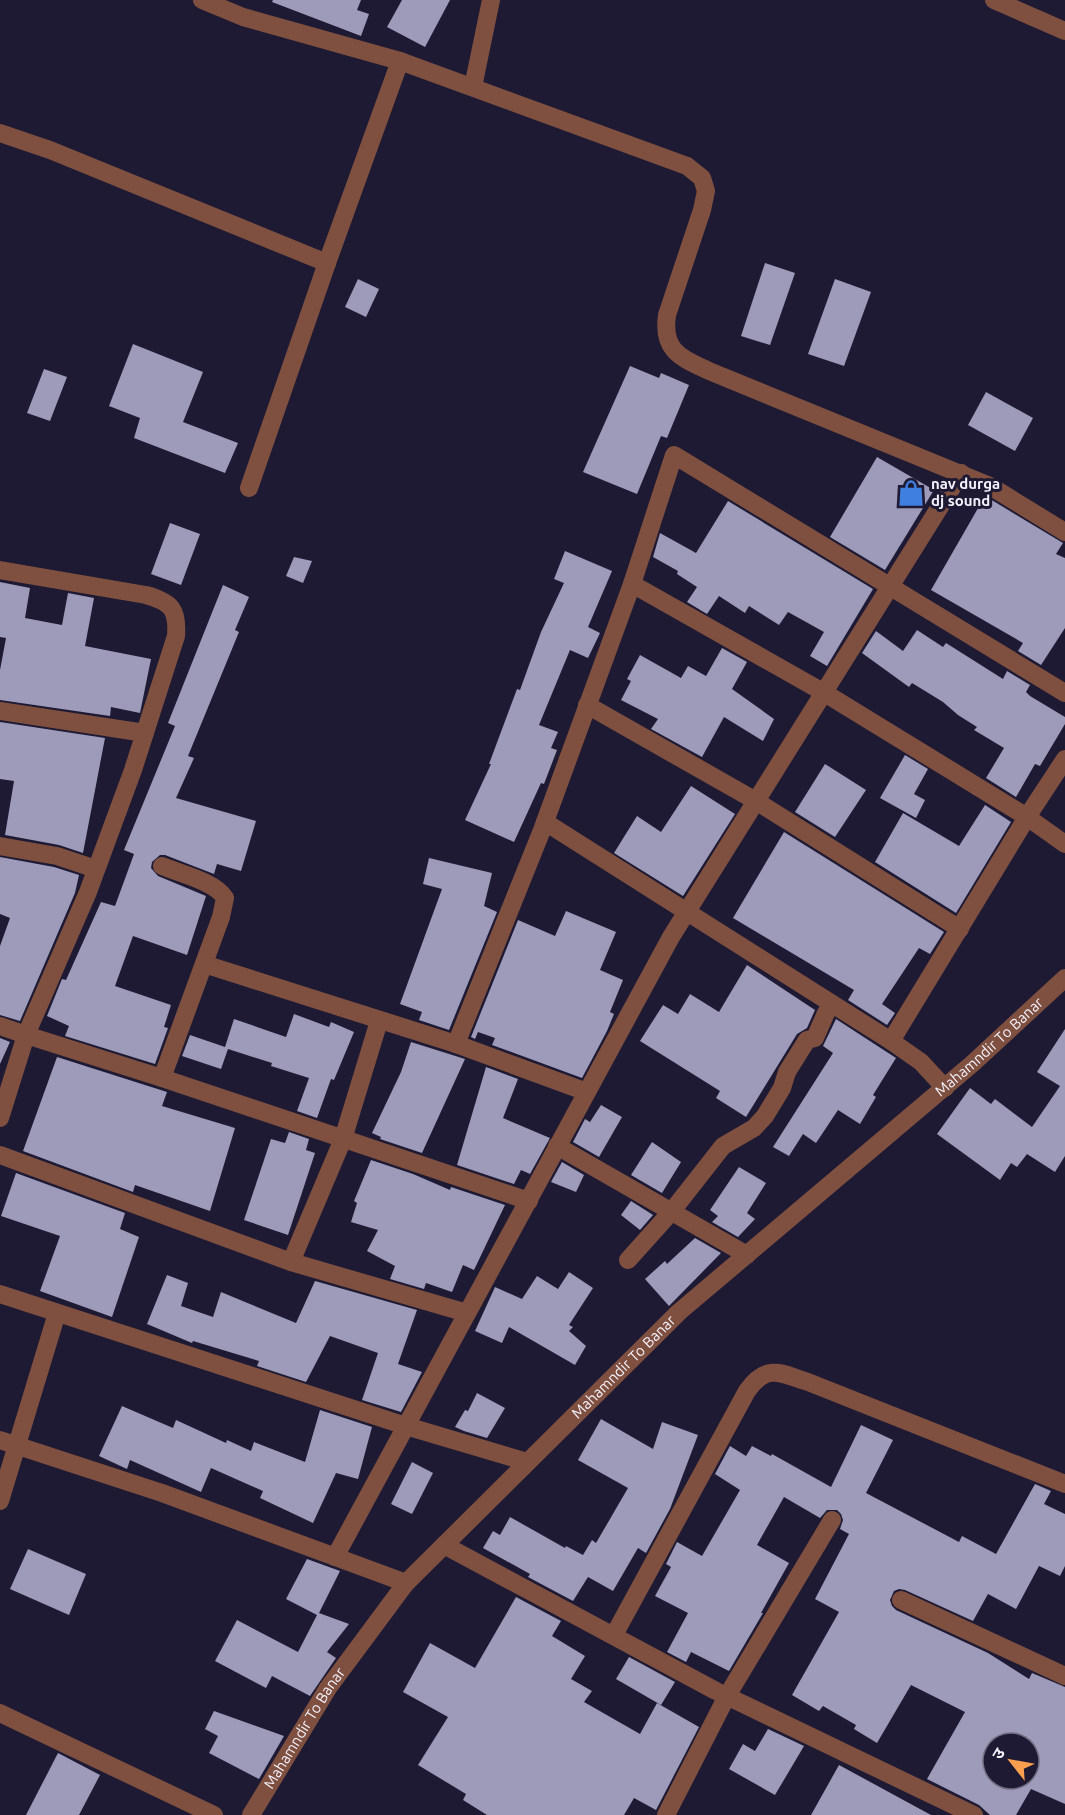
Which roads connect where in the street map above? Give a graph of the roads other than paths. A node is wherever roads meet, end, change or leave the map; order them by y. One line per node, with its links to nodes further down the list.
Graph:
1 (202, 0): 5 (street)
2 (491, 0): 6 (street)
3 (994, 0): 4 (street)
4 (1065, 31)
5 (400, 61): 6 (street); 8 (street)
6 (473, 87): 9 (street)
7 (0, 133): 8 (street)
8 (327, 263): 10 (street)
9 (961, 473): 11 (street); 14 (street)
10 (249, 488)
11 (1065, 532)
12 (0, 570): 19 (street)
13 (632, 584): 14 (street); 15 (street); 17 (street)
14 (890, 586): 15 (street); 16 (street)
15 (823, 692): 21 (street); 22 (street)
16 (1065, 693)
17 (587, 705): 21 (street); 23 (street)
18 (0, 711): 19 (street)
19 (144, 733): 27 (street)
20 (1065, 759): 22 (street)
21 (756, 801): 28 (street); 29 (street)
22 (1027, 817): 24 (street); 29 (street)
23 (545, 822): 28 (street); 37 (street)
24 (1065, 844)
25 (0, 846): 27 (street)
26 (162, 866): 30 (street)
27 (96, 869): 35 (street)
28 (687, 910): 32 (street); 40 (street)
29 (960, 929): 36 (street)
30 (204, 964): 33 (street); 38 (street)
31 (1065, 978): 39 (street, Mahamndir To Banar)
32 (832, 1004): 36 (street); 46 (street)
33 (379, 1021): 37 (street); 42 (street)
34 (0, 1026): 35 (street)
35 (26, 1035): 38 (street); 41 (street)
36 (891, 1041): 39 (street)
37 (456, 1044): 40 (street)
38 (162, 1078): 42 (street)
39 (945, 1088): 47 (street, Mahamndir To Banar)
40 (587, 1092): 43 (street)
41 (0, 1118)
42 (343, 1139): 45 (street); 49 (street)
43 (557, 1146): 45 (street); 46 (street)
44 (0, 1155): 49 (street)
45 (529, 1201): 52 (street)
46 (672, 1210): 47 (street); 48 (street)
47 (747, 1255): 56 (street, Mahamndir To Banar)
48 (628, 1260)
49 (291, 1262): 52 (street)
50 (0, 1294): 51 (street)
51 (57, 1313): 53 (street); 55 (street)
52 (468, 1313): 53 (street)
53 (406, 1426): 56 (street); 61 (street)
54 (0, 1440): 55 (street)
55 (18, 1446): 58 (street); 61 (street)
56 (527, 1462): 60 (street, Mahamndir To Banar)
57 (1065, 1484): 64 (street)
58 (0, 1501)
59 (832, 1520): 66 (street)
60 (444, 1545): 62 (street, Mahamndir To Banar); 64 (street)
61 (335, 1557): 62 (street)
62 (406, 1583): 69 (street, Mahamndir To Banar)
63 (901, 1600): 65 (street)
64 (614, 1635): 66 (street)
65 (1065, 1676)
66 (727, 1696): 70 (street); 71 (street)
67 (0, 1713): 68 (street)
68 (214, 1815)
69 (251, 1815)
70 (666, 1815)
71 (974, 1815)

